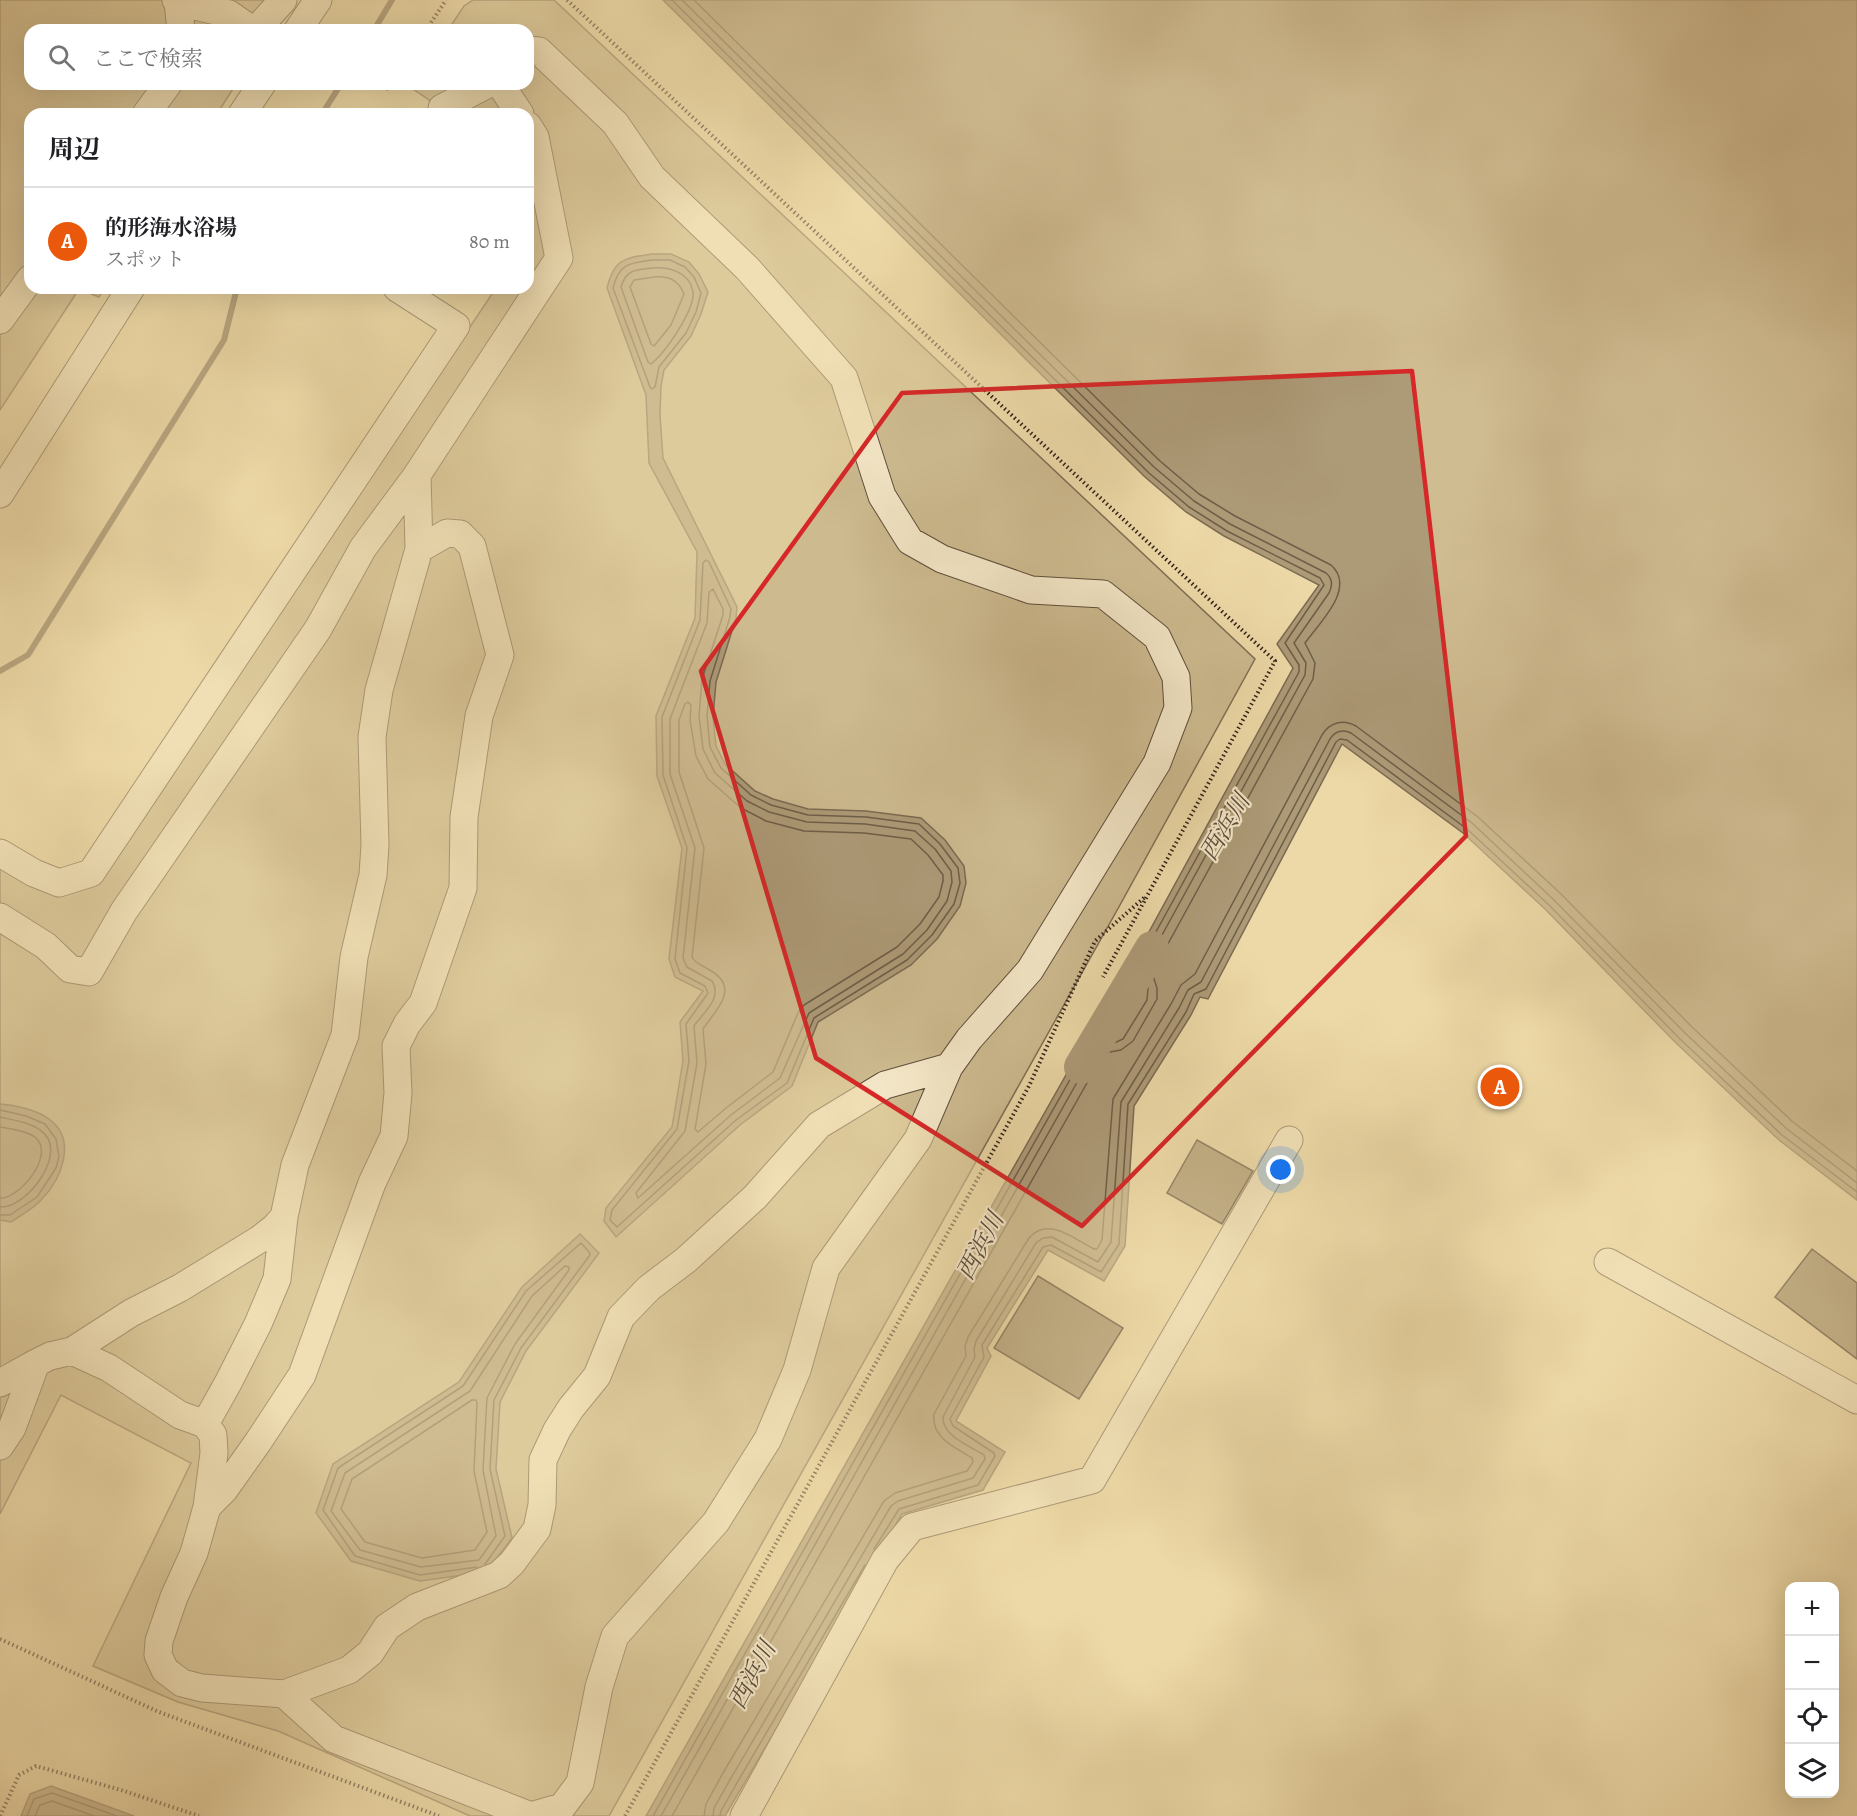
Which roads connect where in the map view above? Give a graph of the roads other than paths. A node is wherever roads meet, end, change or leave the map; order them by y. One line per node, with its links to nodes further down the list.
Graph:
1 (284, 0): 6 (street)
2 (318, 0): 7 (street)
3 (177, 1): 4 (street); 5 (street)
4 (180, 24)
5 (245, 24)
6 (260, 24)
7 (302, 24)
8 (534, 51): 27 (street)
9 (164, 90): 13 (street)
10 (258, 90): 14 (street)
11 (476, 90): 15 (street)
12 (504, 90): 16 (street)
13 (150, 108)
14 (246, 108)
15 (442, 108)
16 (516, 108)
17 (534, 135): 22 (street)
18 (24, 287): 21 (street)
19 (127, 294): 23 (street)
20 (406, 294): 25 (street)
21 (0, 320)
22 (417, 475): 24 (street); 26 (street)
23 (0, 494)
24 (419, 549): 29 (street); 37 (street)
25 (0, 853)
26 (0, 917)
27 (949, 1067): 38 (street); 38 (street)
28 (1289, 1140): 39 (street)
29 (284, 1217): 31 (street); 35 (street)
30 (1608, 1262): 34 (street)
31 (72, 1352): 32 (street); 35 (street)
32 (36, 1363): 33 (street); 36 (street)
33 (0, 1383)
34 (1857, 1400)
35 (205, 1424): 37 (street)
36 (0, 1446)
37 (207, 1507): 38 (street)
38 (284, 1694)
39 (744, 1816)

